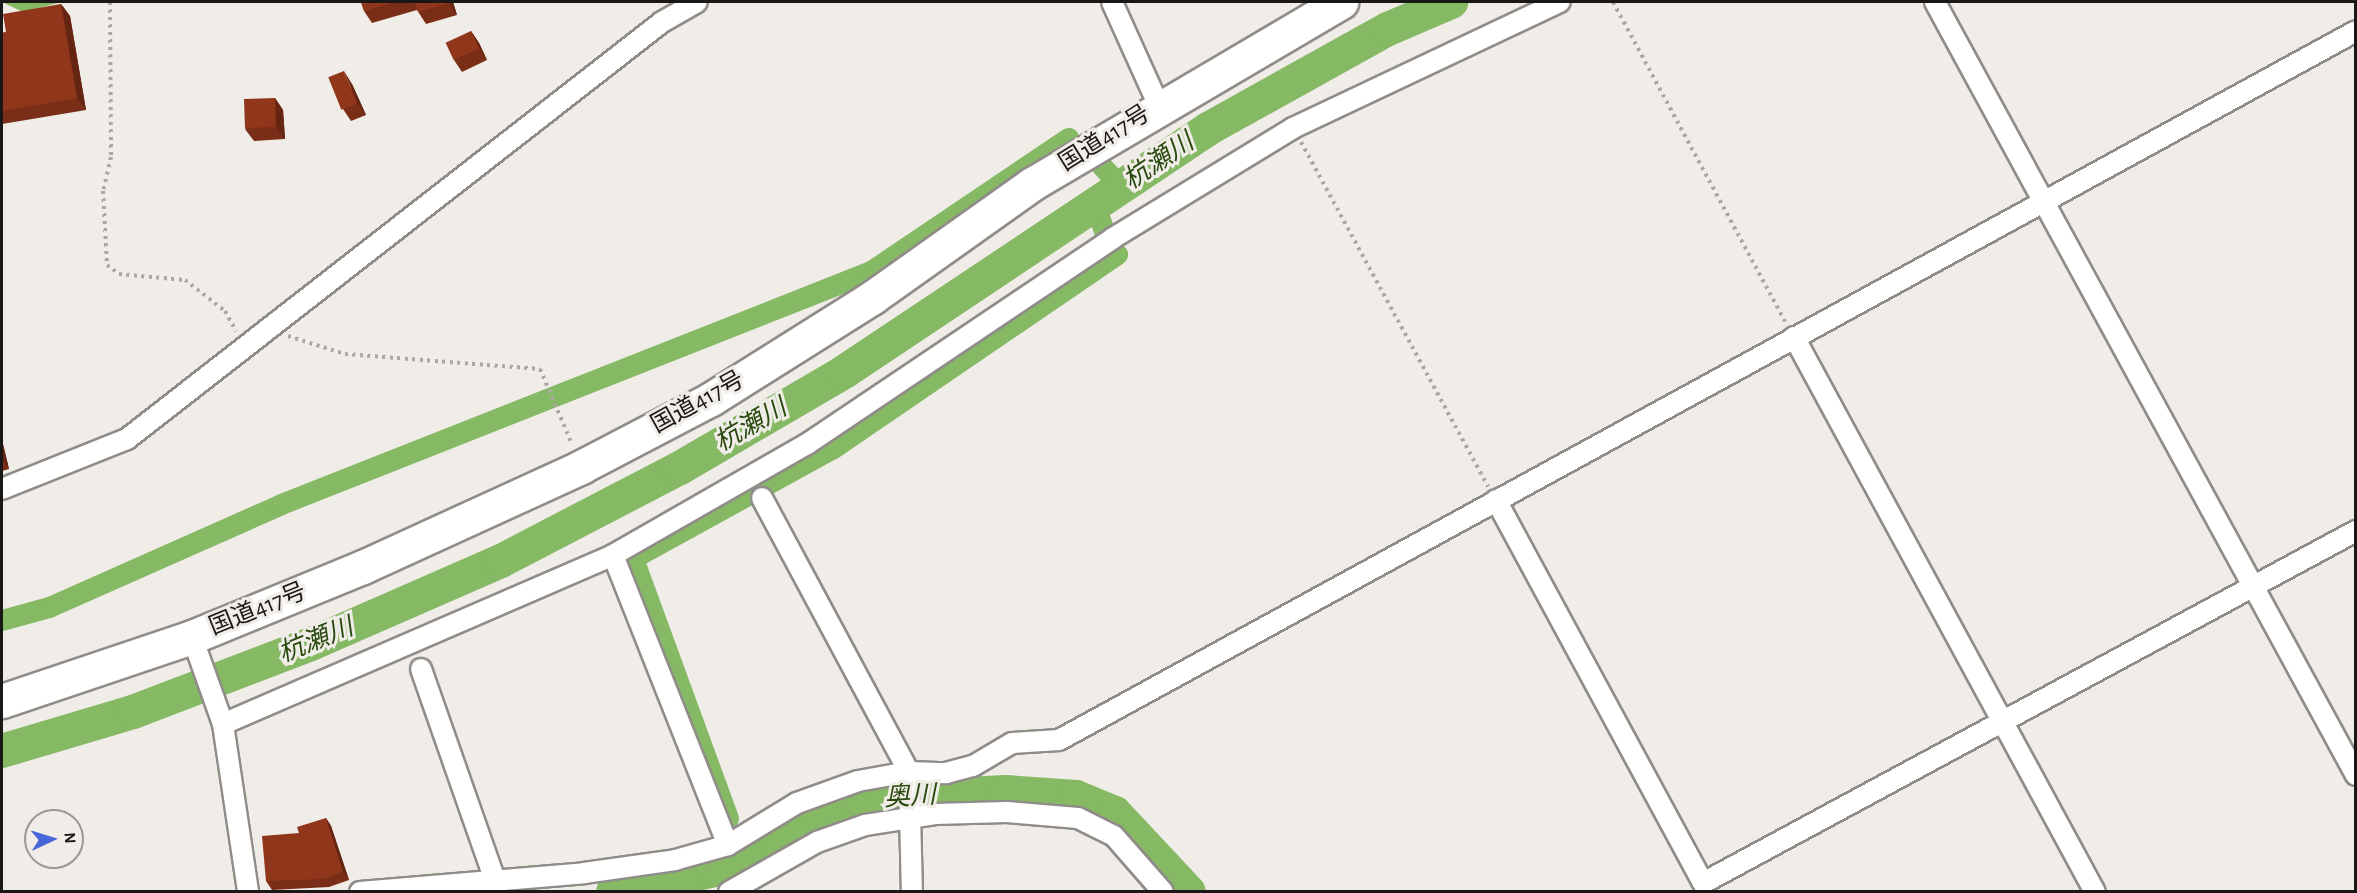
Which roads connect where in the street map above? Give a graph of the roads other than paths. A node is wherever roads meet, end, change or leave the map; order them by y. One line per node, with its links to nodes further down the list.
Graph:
1 (697, 2): 10 (street)
2 (1112, 2): 7 (street)
3 (1341, 2): 7 (highway, 国道417号)
4 (1560, 2): 14 (street)
5 (1935, 2): 8 (street)
6 (2355, 31): 8 (street)
7 (1159, 106): 16 (highway, 国道417号)
8 (2043, 202): 9 (street); 15 (street)
9 (1794, 337): 12 (street); 20 (street)
10 (2, 489)
11 (762, 498): 21 (street)
12 (1496, 500): 20 (street); 21 (street)
13 (2355, 531): 15 (street)
14 (613, 555): 19 (street); 24 (street)
15 (2251, 587): 20 (street); 22 (street)
16 (194, 642): 18 (highway, 国道417号); 19 (street)
17 (421, 669): 25 (street)
18 (2, 700)
19 (222, 719): 27 (street)
20 (2001, 720): 32 (street)
21 (909, 772): 23 (street); 24 (street)
22 (2355, 775)
23 (912, 814): 26 (street); 30 (street); 31 (street)
24 (728, 844): 25 (street)
25 (495, 880): 28 (street)
26 (759, 884): 29 (street)
27 (248, 891)
28 (360, 891)
29 (729, 891)
30 (912, 891)
31 (1163, 891)
32 (2095, 891)

